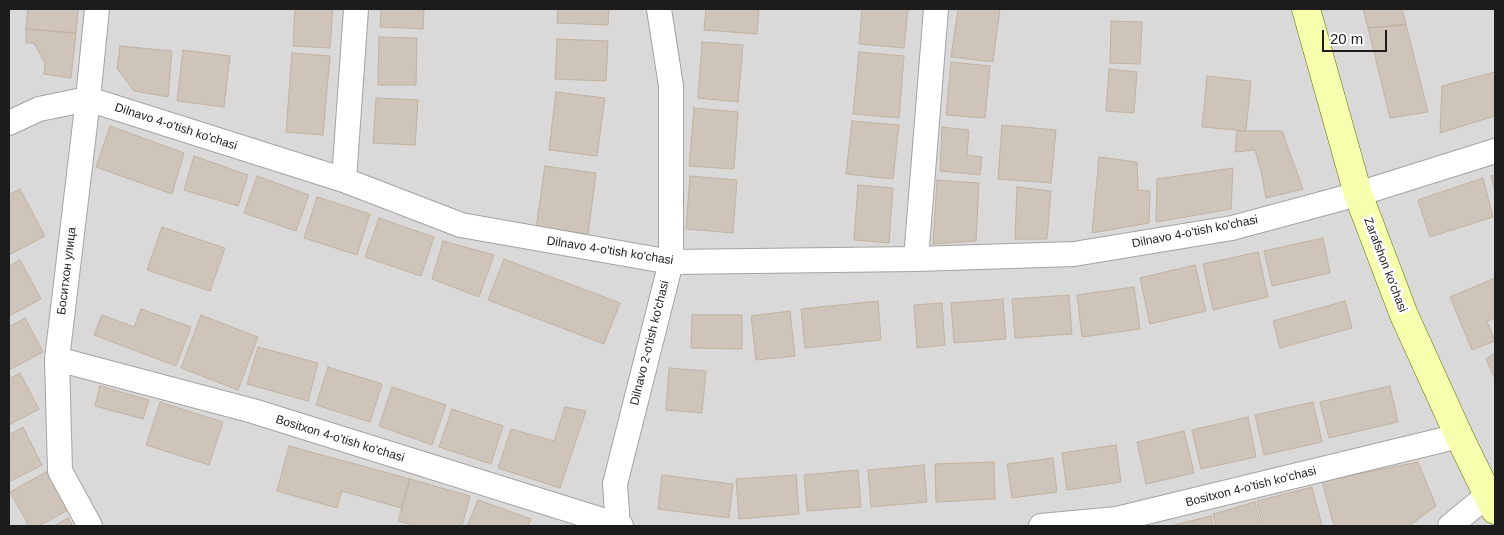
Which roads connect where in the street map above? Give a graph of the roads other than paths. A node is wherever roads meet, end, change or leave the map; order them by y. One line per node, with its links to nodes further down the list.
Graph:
1 (97, 9): 6 (street, Боситхон улица)
2 (356, 9): 9 (street)
3 (659, 9): 12 (street, Dilnavo 2-o'tish ko'chasi)
4 (936, 9): 11 (street)
5 (1306, 9): 10 (street, Zarafshon ko'chasi)
6 (88, 99): 7 (street, Dilnavo 4-o'tish ko'chasi); 9 (street, Dilnavo 4-o'tish ko'chasi); 13 (street, Боситхон улица)
7 (9, 123)
8 (1495, 151): 10 (street, Dilnavo 4-o'tish ko'chasi)
9 (344, 180): 12 (street, Dilnavo 4-o'tish ko'chasi)
10 (1358, 194): 11 (street, Dilnavo 4-o'tish ko'chasi); 14 (street, Zarafshon ko'chasi)
11 (916, 259): 12 (street, Dilnavo 4-o'tish ko'chasi)
12 (671, 262): 17 (street, Dilnavo 2-o'tish ko'chasi)
13 (57, 359): 16 (street, Боситхон улица); 17 (street, Bositxon 4-o'tish ko'chasi)
14 (1460, 436): 15 (street, Zarafshon ko'chasi); 18 (street, Bositxon 4-o'tish ko'chasi)
15 (1493, 498): 19 (street)
16 (90, 526)
17 (619, 526)
18 (1042, 526)
19 (1450, 526)

